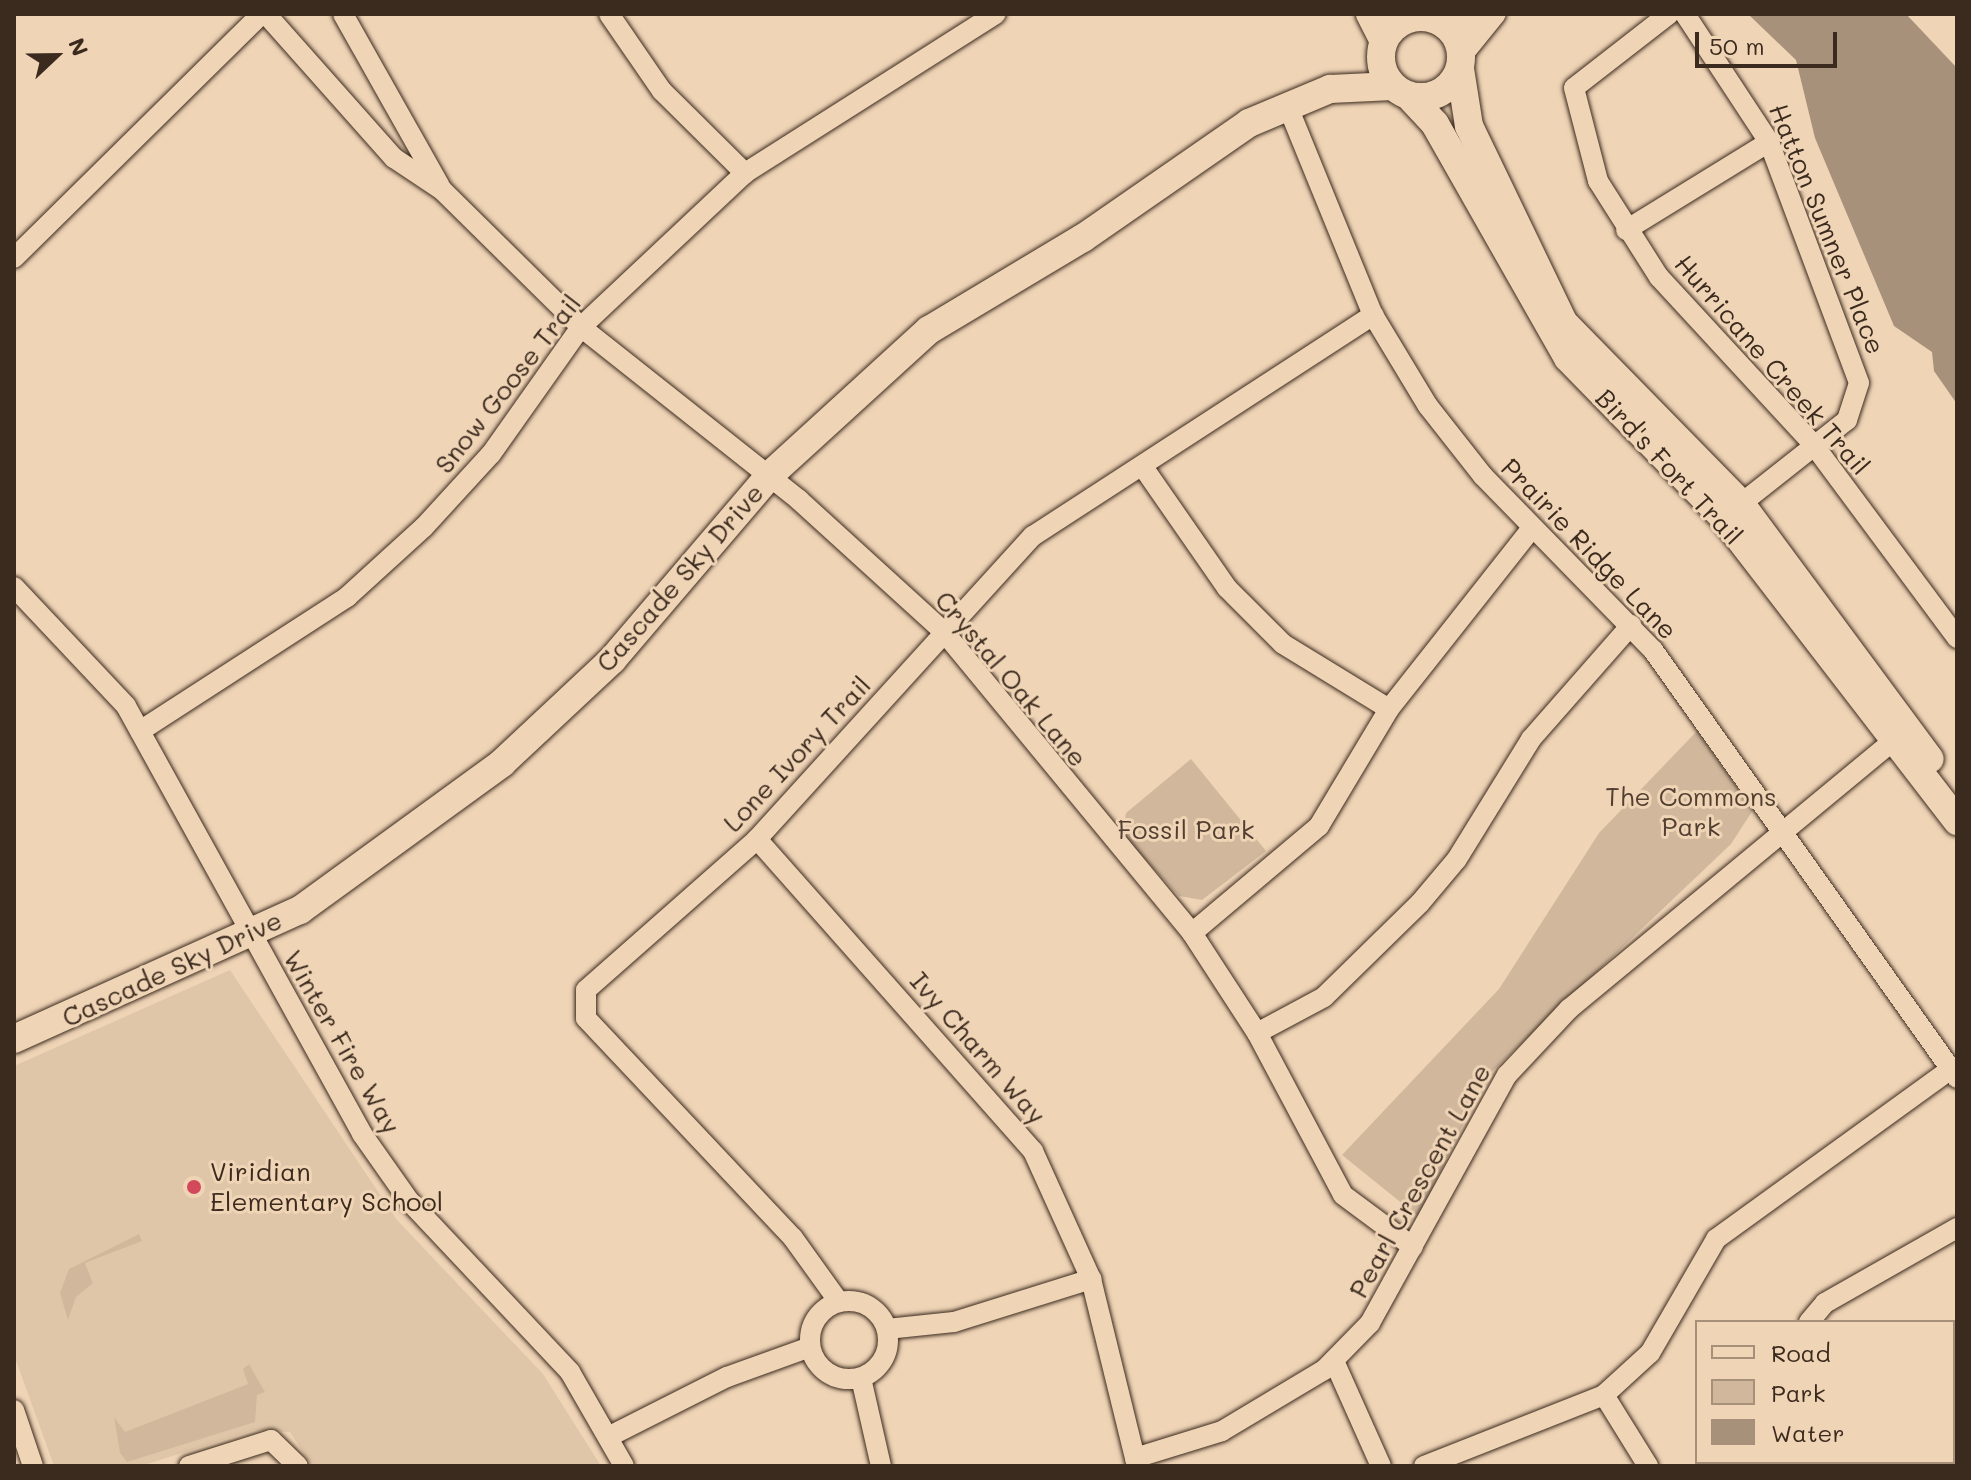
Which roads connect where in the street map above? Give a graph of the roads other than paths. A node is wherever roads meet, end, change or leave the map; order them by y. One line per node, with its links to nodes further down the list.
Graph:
1 (263, 14): 19 (street, Crystal Oak Lane); 21 (street)
2 (343, 14): 19 (street, Crystal Oak Lane)
3 (609, 14): 18 (street)
4 (996, 14): 18 (street, Snow Goose Trail)
5 (1370, 14): 12 (street)
6 (1489, 14): 11 (street)
7 (1496, 14): 13 (street)
8 (1669, 14): 20 (street, Hurricane Creek Trail)
9 (1685, 14): 17 (street, Hatton Sumner Place)
10 (1419, 16): 11 (street); 12 (street)
11 (1449, 29): 13 (street)
12 (1384, 43): 14 (street, Cascade Sky Drive); 15 (street)
13 (1460, 63): 15 (street); 24 (street, Bird's Fort Trail)
14 (1330, 89): 15 (street, Cascade Sky Drive); 16 (street, Cascade Sky Drive)
15 (1401, 91): 24 (street, Bird's Fort Trail)
16 (1288, 107): 22 (street, Prairie Ridge Lane); 27 (street, Cascade Sky Drive)
17 (1769, 142): 20 (street); 25 (street, Hatton Sumner Place)
18 (745, 173): 23 (street, Snow Goose Trail)
19 (442, 190): 23 (street, Crystal Oak Lane)
20 (1626, 230): 25 (street, Hurricane Creek Trail)
21 (14, 258)
22 (1373, 315): 26 (street, Lone Ivory Trail); 29 (street, Prairie Ridge Lane)
23 (581, 327): 27 (street, Crystal Oak Lane); 35 (street, Snow Goose Trail)
24 (1557, 328): 28 (street, Bird's Fort Trail)
25 (1813, 444): 28 (street, Hatton Sumner Place); 33 (street, Hurricane Creek Trail)
26 (1143, 467): 32 (street, Lone Ivory Trail); 34 (street)
27 (770, 475): 32 (street, Crystal Oak Lane); 41 (street, Cascade Sky Drive)
28 (1732, 511): 36 (street, Bird's Fort Trail)
29 (1531, 529): 31 (street, Prairie Ridge Lane); 34 (street)
30 (14, 587): 35 (street, Winter Fire Way)
31 (1631, 625): 39 (street, Prairie Ridge Lane); 43 (street)
32 (944, 632): 40 (street, Lone Ivory Trail); 42 (street, Crystal Oak Lane)
33 (1957, 638)
34 (1389, 709): 42 (street)
35 (140, 731): 41 (street, Winter Fire Way)
36 (1900, 735): 37 (street, Bird's Fort Trail); 38 (street, Bird's Fort Trail); 39 (street, Pearl Crescent Lane)
37 (1957, 794)
38 (1957, 821)
39 (1781, 827): 45 (street, Prairie Ridge Lane); 47 (street, Pearl Crescent Lane)
40 (757, 839): 48 (street, Ivy Charm Way); 49 (street, Lone Ivory Trail)
41 (247, 928): 44 (street, Cascade Sky Drive); 57 (street, Winter Fire Way)
42 (1192, 933): 43 (street, Crystal Oak Lane)
43 (1257, 1033): 47 (street, Crystal Oak Lane)
44 (14, 1039)
45 (1954, 1074): 55 (street)
46 (1957, 1228): 50 (street)
47 (1413, 1247): 53 (street, Pearl Crescent Lane)
48 (1091, 1279): 51 (street); 58 (street, Ivy Charm Way)
49 (839, 1302): 51 (street); 52 (street)
50 (1811, 1320)
51 (887, 1329): 54 (street)
52 (810, 1347): 54 (street); 57 (street)
53 (1334, 1361): 58 (street, Pearl Crescent Lane); 64 (street)
54 (861, 1378): 63 (street)
55 (1604, 1395): 65 (street); 66 (street)
56 (14, 1410): 59 (street)
57 (608, 1437): 62 (street, Winter Fire Way)
58 (1136, 1462)
59 (33, 1466)
60 (189, 1466): 61 (street)
61 (298, 1466)
62 (624, 1466)
63 (881, 1466)
64 (1381, 1466)
65 (1424, 1466)
66 (1648, 1466)

